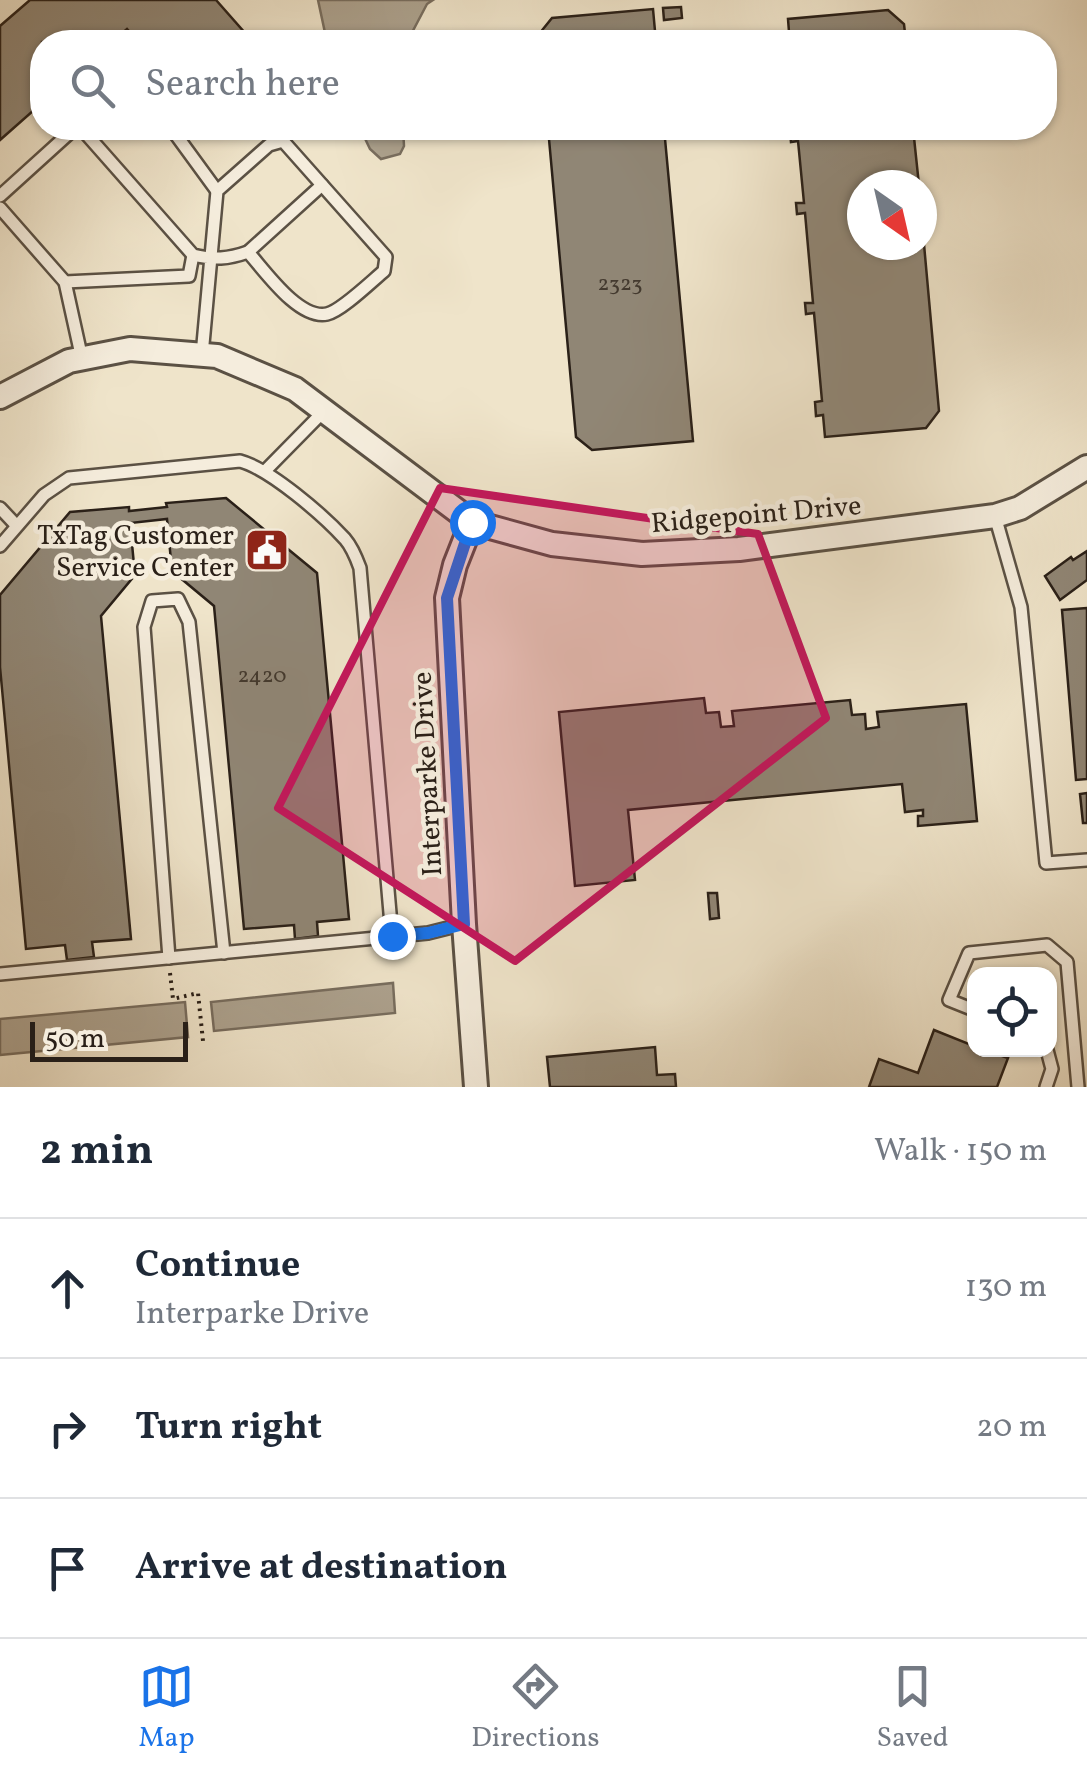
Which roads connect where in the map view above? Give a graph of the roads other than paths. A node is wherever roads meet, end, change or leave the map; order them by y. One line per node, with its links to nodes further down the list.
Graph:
1 (64, 140): 6 (lane)
2 (89, 140): 9 (lane)
3 (179, 140): 5 (lane)
4 (322, 185): 5 (lane); 8 (lane); 8 (lane)
5 (217, 192): 10 (lane)
6 (0, 196)
7 (0, 208): 11 (lane)
8 (248, 252): 10 (lane)
9 (193, 256): 10 (lane); 11 (lane)
10 (213, 260): 12 (lane)
11 (65, 282): 13 (lane)
12 (202, 355): 13 (street, Ridgepoint Drive); 15 (street, Ridgepoint Drive)
13 (82, 359): 14 (street, Ridgepoint Drive)
14 (0, 398)
15 (324, 411): 17 (lane); 20 (street, Ridgepoint Drive)
16 (1087, 466): 19 (street, Ridgepoint Drive)
17 (265, 471): 21 (lane); 25 (lane)
18 (0, 508): 21 (lane)
19 (995, 516): 20 (street, Ridgepoint Drive); 23 (lane)
20 (472, 522): 24 (street, Interparke Drive)
21 (16, 525): 22 (lane)
22 (0, 546)
23 (1087, 860)
24 (464, 924): 25 (lane); 31 (street, Interparke Drive)
25 (392, 936): 26 (lane)
26 (224, 952): 27 (lane); 27 (lane)
27 (168, 958): 28 (lane)
28 (0, 974)
29 (967, 1007): 33 (lane)
30 (1049, 1057): 32 (lane)
31 (476, 1087)
32 (1046, 1087)
33 (1078, 1087)

